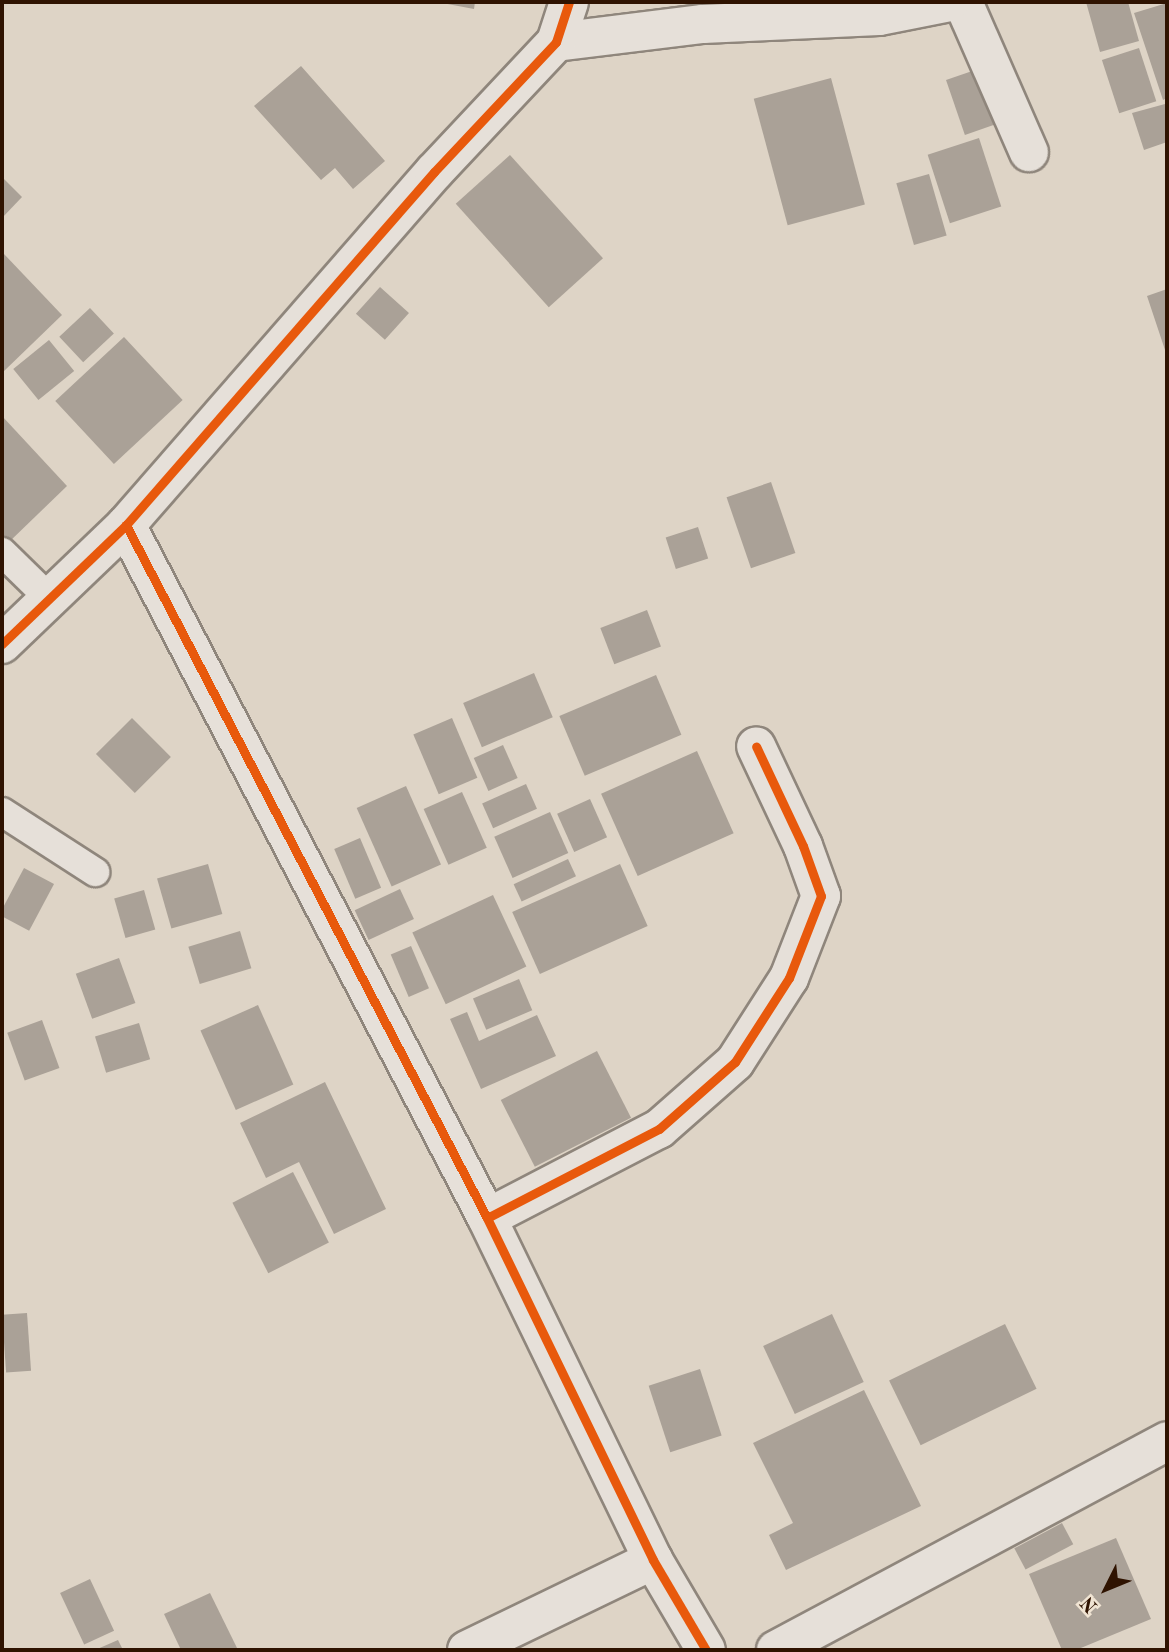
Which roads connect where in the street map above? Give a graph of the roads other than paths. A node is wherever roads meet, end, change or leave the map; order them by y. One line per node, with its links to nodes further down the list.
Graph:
1 (569, 2): 5 (street)
2 (950, 2): 4 (street)
3 (963, 2): 6 (street)
4 (879, 9): 5 (street)
5 (556, 42): 7 (street)
6 (1028, 152)
7 (126, 525): 9 (street); 14 (street)
8 (2, 552): 9 (lane)
9 (50, 598): 10 (street)
10 (2, 644)
11 (755, 747): 14 (street)
12 (2, 812): 13 (lane)
13 (95, 873)
14 (487, 1218): 16 (street)
15 (1167, 1441): 19 (street)
16 (653, 1560): 17 (street); 18 (street)
17 (467, 1650)
18 (706, 1650)
19 (776, 1650)

